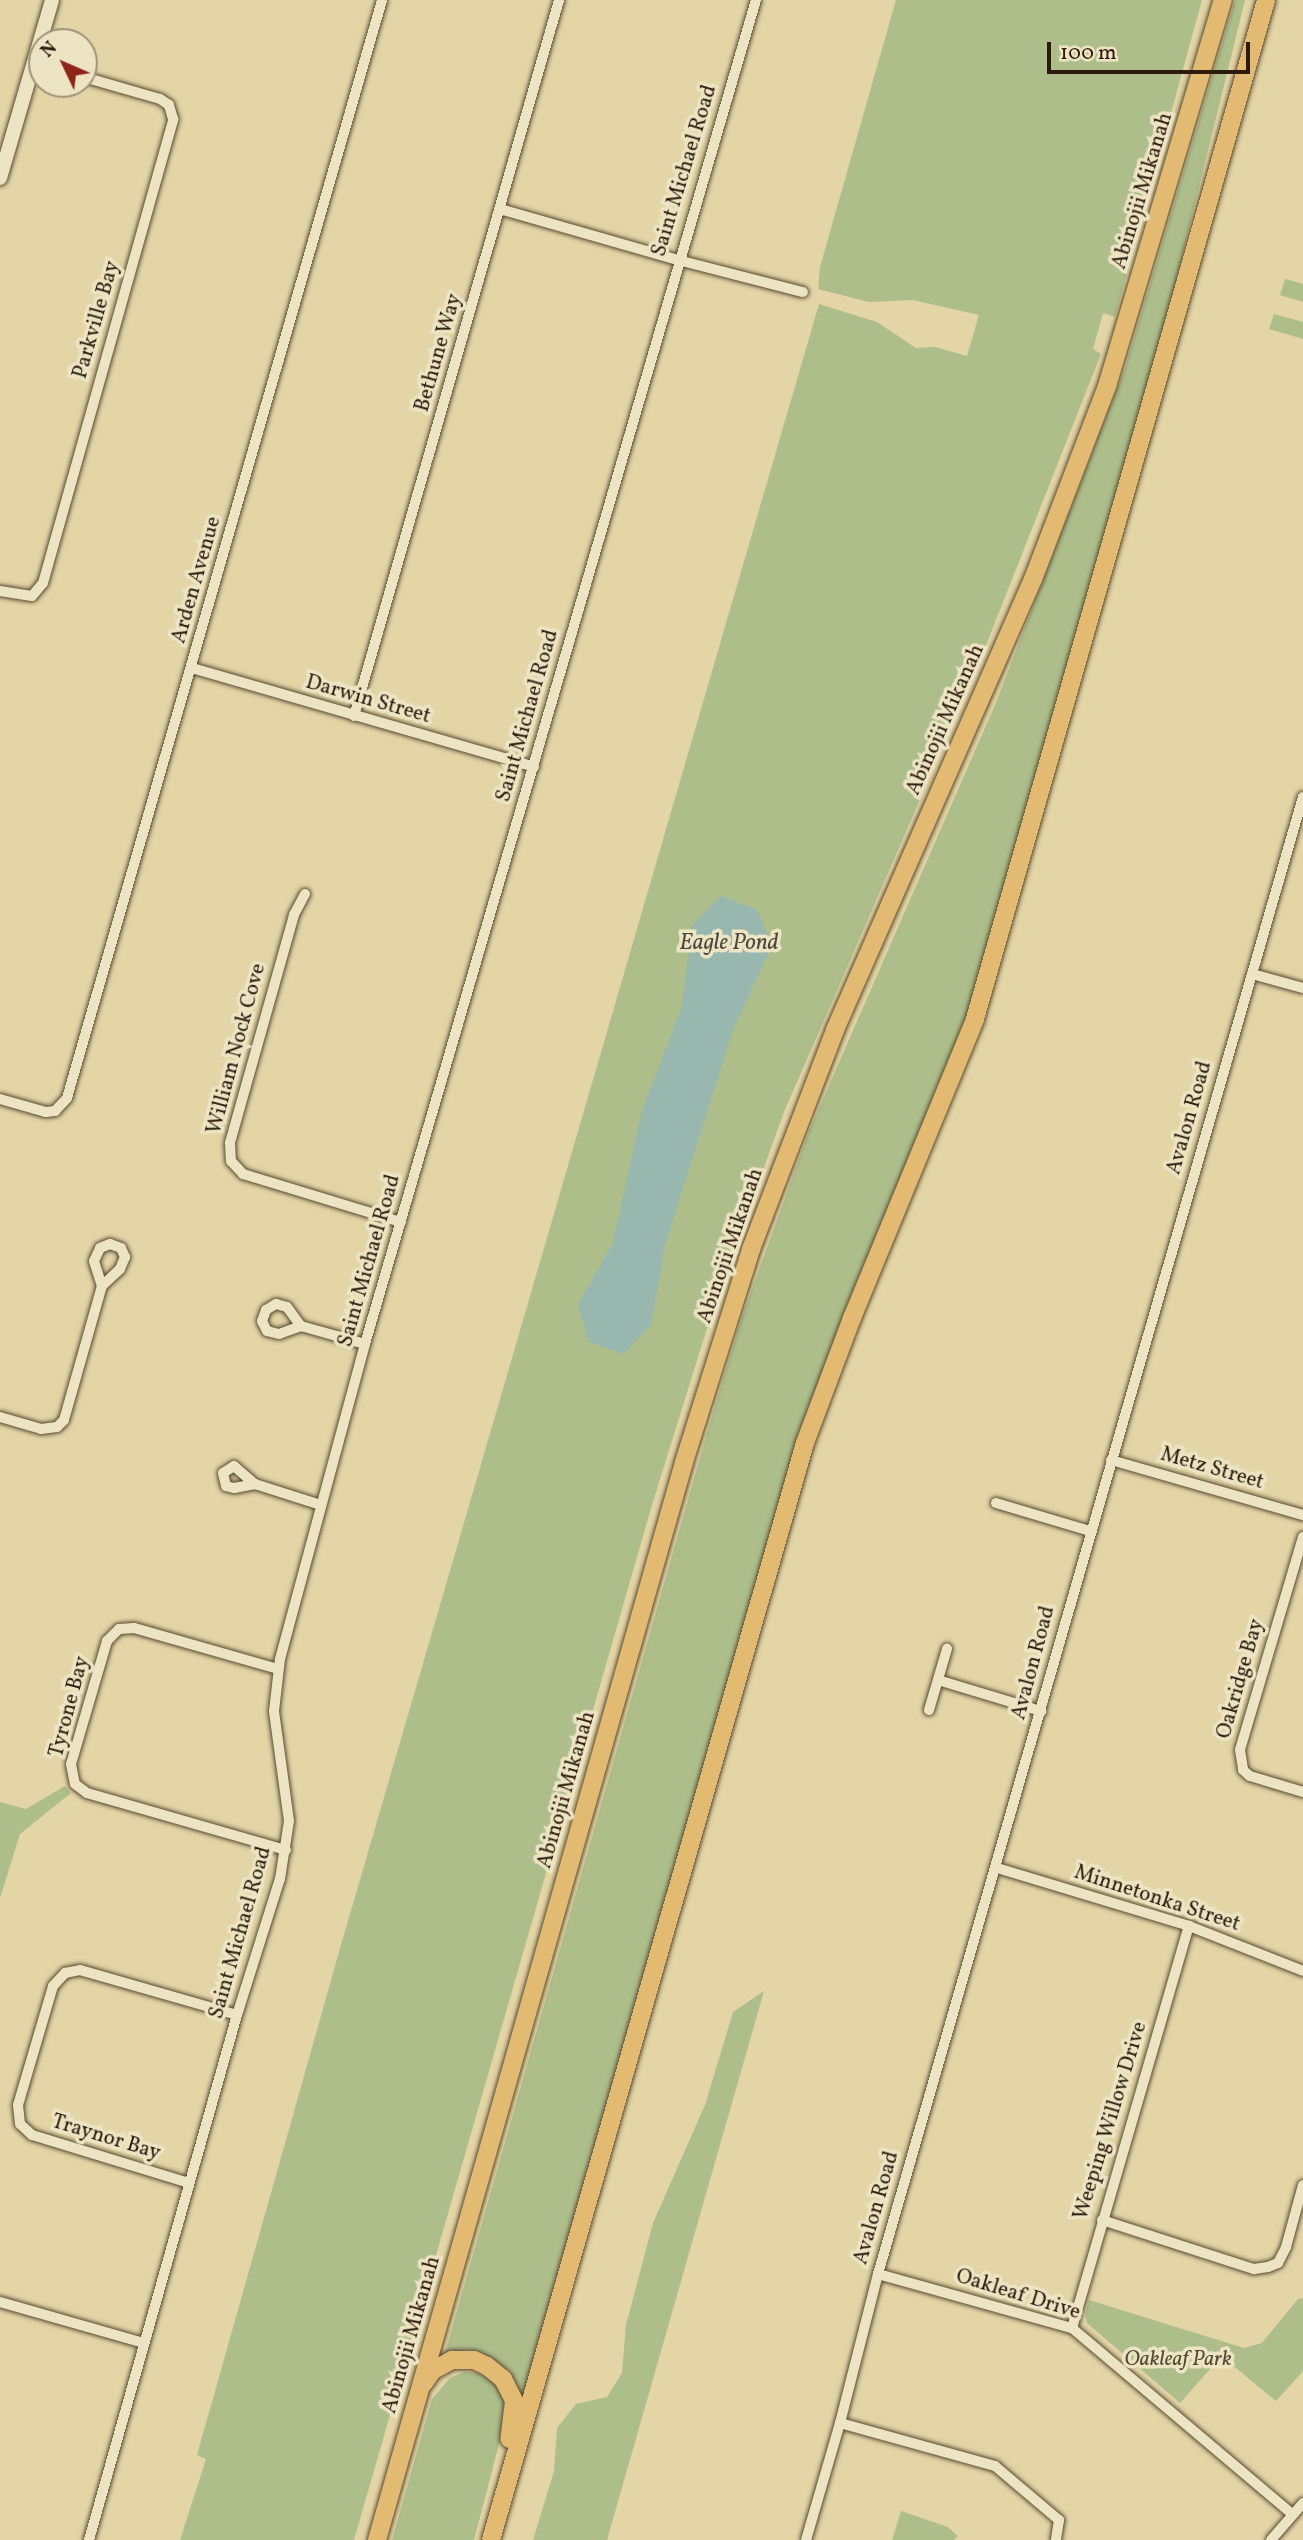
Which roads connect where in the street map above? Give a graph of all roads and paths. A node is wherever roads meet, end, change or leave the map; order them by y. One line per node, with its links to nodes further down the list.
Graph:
1 (51, 0): 7 (street)
2 (382, 0): 15 (street, Arden Avenue)
3 (558, 0): 11 (street, Bethune Way)
4 (756, 0): 12 (street, Saint Michael Road)
5 (1223, 0): 53 (main road, Abinojii Mikanah)
6 (1266, 0): 60 (main road)
7 (45, 28)
8 (98, 81): 14 (street, Parkville Bay)
9 (28, 92): 10 (street)
10 (0, 178)
11 (500, 209): 12 (street); 16 (street, Bethune Way)
12 (678, 260): 13 (street); 17 (street, Saint Michael Road)
13 (803, 292)
14 (0, 591)
15 (192, 668): 16 (street, Darwin Street); 22 (street, Arden Avenue)
16 (354, 716): 17 (street, Darwin Street)
17 (534, 767): 23 (street, Saint Michael Road)
18 (1303, 797): 20 (street, Avalon Road)
19 (305, 894): 23 (street, William Nock Cove)
20 (1252, 974): 21 (street); 28 (street, Avalon Road)
21 (1303, 988)
22 (0, 1099)
23 (401, 1222): 26 (street, Saint Michael Road)
24 (102, 1286): 27 (street)
25 (301, 1326): 26 (street)
26 (365, 1344): 31 (street, Saint Michael Road)
27 (0, 1418)
28 (1111, 1460): 32 (street, Metz Street); 33 (street, Avalon Road)
29 (255, 1484): 31 (street)
30 (996, 1503): 33 (street)
31 (321, 1505): 36 (street, Saint Michael Road)
32 (1303, 1515)
33 (1090, 1531): 39 (street, Avalon Road)
34 (1303, 1537): 40 (street, Oakridge Bay)
35 (947, 1649): 37 (street)
36 (278, 1669): 41 (street, Saint Michael Road); 41 (street, Tyrone Bay)
37 (938, 1680): 38 (street); 39 (street)
38 (929, 1710)
39 (1041, 1711): 42 (street, Avalon Road)
40 (1303, 1792)
41 (286, 1850): 45 (street, Saint Michael Road)
42 (997, 1868): 43 (street, Minnetonka Street); 49 (street, Avalon Road)
43 (1189, 1926): 44 (street, Minnetonka Street); 48 (street, Weeping Willow Drive)
44 (1303, 1971)
45 (237, 2015): 46 (street, Saint Michael Road); 46 (street, Traynor Bay)
46 (189, 2183): 52 (street, Saint Michael Road)
47 (1303, 2185): 48 (street)
48 (1102, 2220): 51 (street, Weeping Willow Drive)
49 (878, 2274): 51 (street, Oakleaf Drive); 54 (street, Avalon Road)
50 (0, 2302): 52 (street)
51 (1072, 2328): 56 (street, Oakleaf Drive)
52 (144, 2343): 57 (street, Saint Michael Road)
53 (420, 2389): 58 (main road, Abinojii Mikanah); 59 (main road)
54 (840, 2423): 61 (street, Avalon Road); 62 (street)
55 (1303, 2503): 56 (street)
56 (1293, 2515): 63 (street)
57 (89, 2540)
58 (377, 2540)
59 (482, 2540)
60 (491, 2540)
61 (806, 2540)
62 (1056, 2540)
63 (1271, 2540)

